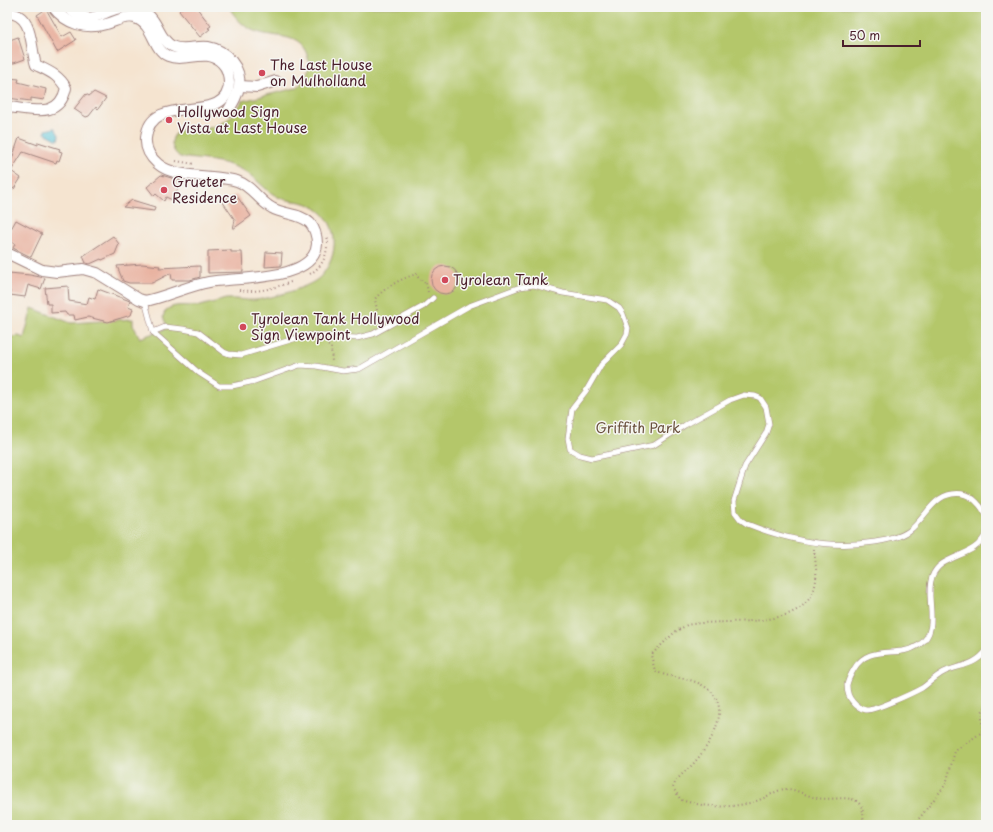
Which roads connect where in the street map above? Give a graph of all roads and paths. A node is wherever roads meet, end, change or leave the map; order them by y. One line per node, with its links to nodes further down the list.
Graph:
1 (53, 7): 17 (street)
2 (67, 7): 5 (street)
3 (7, 13): 6 (street)
4 (276, 81): 5 (street)
5 (240, 86): 7 (street)
6 (7, 108)
7 (228, 111): 8 (path)
8 (200, 118)
9 (171, 159): 10 (path)
10 (197, 165)
11 (327, 232): 13 (path)
12 (7, 253): 17 (street)
13 (306, 276)
14 (292, 282): 15 (path)
15 (232, 290)
16 (433, 298): 19 (lane); 19 (path)
17 (144, 301): 18 (lane)
18 (153, 332): 20 (lane); 21 (lane)
19 (370, 335): 20 (lane)
20 (343, 338): 21 (path)
21 (336, 370): 24 (lane)
22 (986, 515): 24 (lane)
23 (986, 533): 25 (lane)
24 (813, 542): 27 (path)
25 (986, 652)
26 (986, 706): 28 (path)
27 (863, 825)
28 (914, 825)

